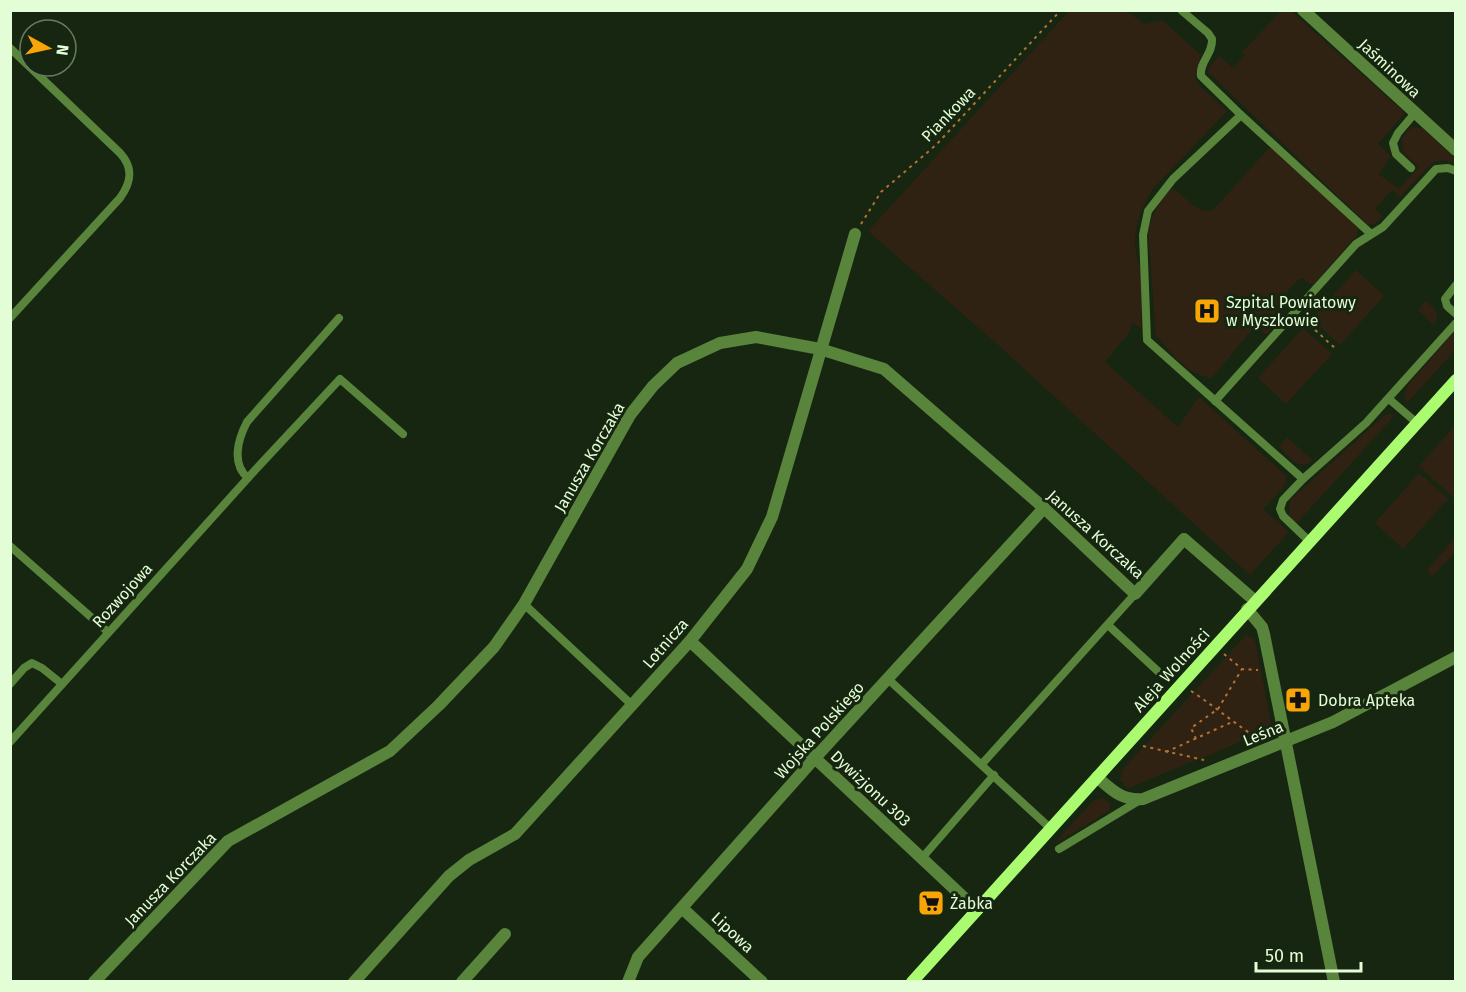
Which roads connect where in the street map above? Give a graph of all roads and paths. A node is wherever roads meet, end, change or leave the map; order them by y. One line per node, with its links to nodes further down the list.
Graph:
1 (1061, 10): 10 (path, Piankowa)
2 (1181, 10): 6 (lane)
3 (1303, 10): 5 (street, Jaśminowa)
4 (10, 48): 15 (lane)
5 (1415, 113): 7 (street, Jaśminowa); 8 (lane)
6 (1241, 115): 11 (lane); 22 (lane)
7 (1455, 150)
8 (1411, 168)
9 (1455, 171): 11 (lane)
10 (855, 234): 18 (street, Lotnicza)
11 (1371, 234): 13 (lane)
12 (1455, 285): 14 (lane)
13 (1295, 312): 19 (path); 22 (lane)
14 (1455, 314)
15 (10, 318)
16 (339, 318): 25 (lane)
17 (1455, 323): 21 (lane)
18 (820, 349): 27 (street, Janusza Korczaka); 31 (street, Janusza Korczaka); 35 (street, Lotnicza)
19 (1336, 349)
20 (1455, 380): 23 (street, Aleja Wolności)
21 (1389, 399): 23 (lane); 26 (lane)
22 (1215, 401): 26 (lane)
23 (1416, 423): 28 (street, Aleja Wolności)
24 (403, 434): 25 (lane, Rozwojowa)
25 (248, 477): 34 (lane, Rozwojowa)
26 (1303, 479): 28 (lane)
27 (1044, 508): 30 (street, Janusza Korczaka); 43 (street, Wojska Polskiego)
28 (1309, 541): 32 (street, Aleja Wolności)
29 (10, 546): 34 (lane)
30 (1135, 594): 32 (street, Janusza Korczaka); 33 (lane)
31 (524, 604): 47 (lane); 68 (street, Janusza Korczaka)
32 (1251, 605): 52 (street); 60 (street, Aleja Wolności)
33 (1108, 625): 42 (lane); 57 (lane)
34 (108, 632): 46 (lane, Rozwojowa)
35 (690, 641): 47 (street, Lotnicza); 56 (street, Dywizjonu 303)
36 (1230, 647): 37 (path)
37 (1224, 654): 39 (path); 40 (path)
38 (1455, 657): 52 (street, Leśna)
39 (1217, 661)
40 (1242, 669): 41 (path); 48 (path)
41 (1264, 670)
42 (1163, 676)
43 (888, 679): 56 (street, Wojska Polskiego); 57 (lane)
44 (1197, 683): 48 (path)
45 (10, 684): 46 (lane)
46 (62, 684): 53 (lane, Rozwojowa)
47 (632, 705): 69 (street, Lotnicza)
48 (1218, 709): 49 (path); 51 (path)
49 (1232, 722): 51 (path); 54 (path)
50 (1147, 738): 55 (path)
51 (1196, 739): 55 (path)
52 (1286, 741): 61 (street, Leśna); 74 (street)
53 (10, 742)
54 (1249, 743)
55 (1166, 752): 58 (path)
56 (814, 759): 64 (street, Dywizjonu 303); 65 (street, Wojska Polskiego)
57 (982, 764): 59 (lane)
58 (1195, 765)
59 (994, 775): 62 (lane); 64 (lane)
60 (1097, 777): 61 (street); 62 (street, Aleja Wolności)
61 (1143, 799): 63 (lane, Leśna)
62 (1050, 828): 66 (street, Aleja Wolności)
63 (1059, 849)
64 (922, 858): 66 (street, Dywizjonu 303)
65 (682, 908): 71 (street, Wojska Polskiego); 72 (street, Lipowa)
66 (977, 910): 73 (street, Aleja Wolności)
67 (505, 934): 70 (street)
68 (94, 981)
69 (354, 981)
70 (462, 981)
71 (628, 981)
72 (762, 981)
73 (912, 981)
74 (1334, 981)

